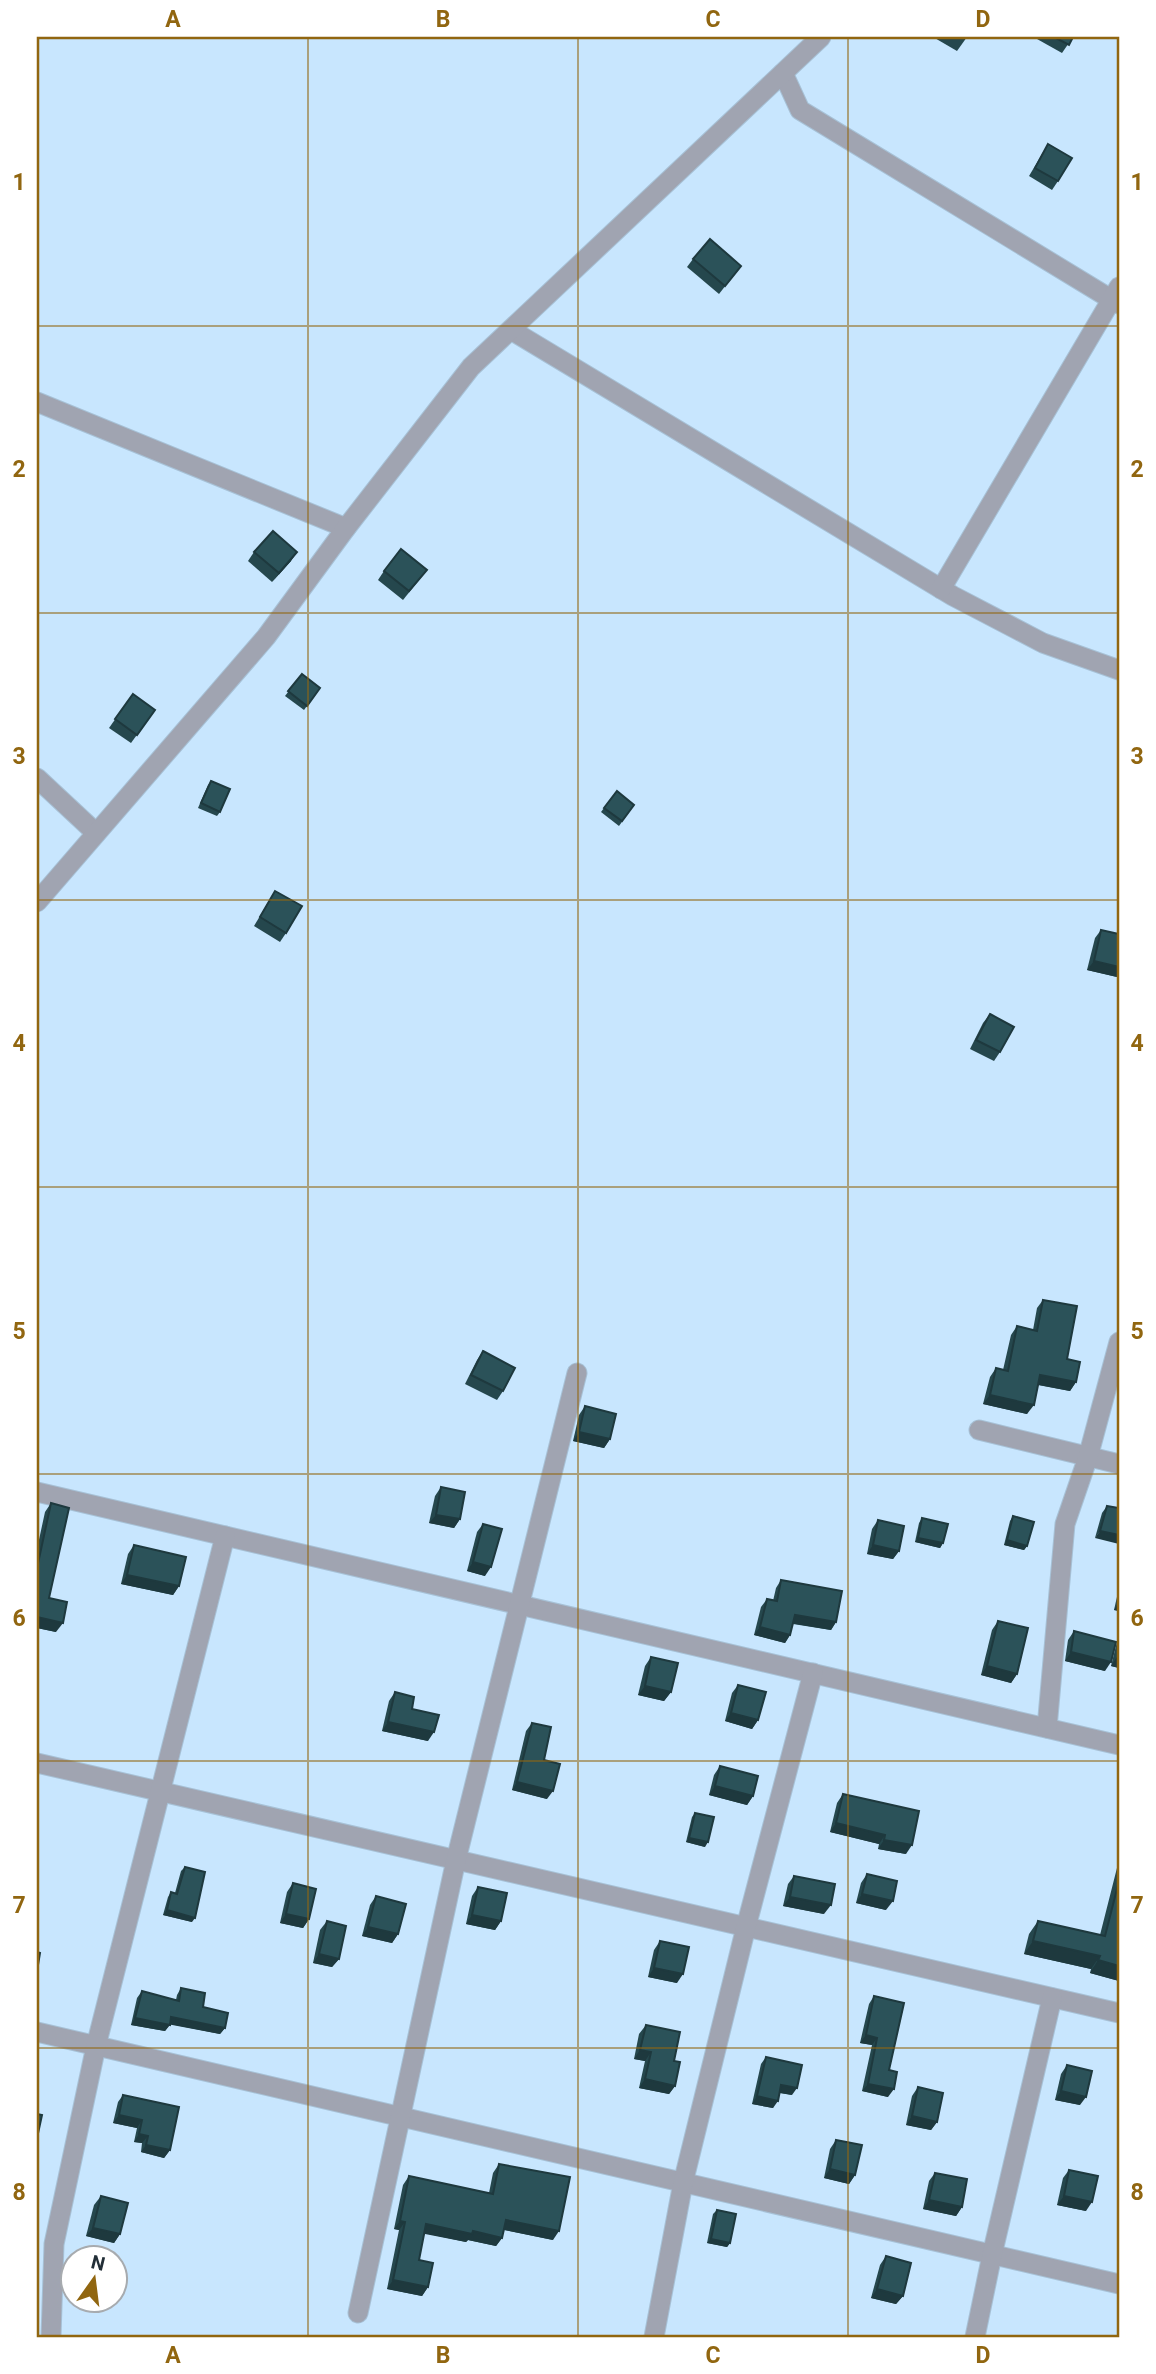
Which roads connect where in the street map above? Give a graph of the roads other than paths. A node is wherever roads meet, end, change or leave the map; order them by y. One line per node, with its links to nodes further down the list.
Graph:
1 (794, 37): 2 (street)
2 (816, 42): 3 (street)
3 (783, 73): 4 (street); 5 (street)
4 (1117, 297): 8 (street)
5 (511, 330): 7 (street); 8 (street)
6 (37, 402): 7 (street)
7 (346, 527): 11 (street)
8 (941, 589): 9 (street)
9 (1119, 670)
10 (37, 778): 11 (street)
11 (96, 833): 12 (street)
12 (37, 902)
13 (1119, 1342): 16 (street)
14 (577, 1373): 20 (street)
15 (979, 1430): 16 (street)
16 (1088, 1457): 17 (street); 22 (street)
17 (1119, 1464)
18 (37, 1492): 19 (street)
19 (225, 1536): 20 (street); 25 (street)
20 (519, 1605): 21 (street); 26 (street)
21 (813, 1673): 22 (street); 27 (street)
22 (1047, 1728): 23 (street)
23 (1119, 1745)
24 (37, 1763): 25 (street)
25 (159, 1791): 26 (street); 31 (street)
26 (456, 1860): 27 (street); 32 (street)
27 (746, 1927): 28 (street); 33 (street)
28 (1052, 1997): 29 (street); 34 (street)
29 (1119, 2013)
30 (37, 2032): 31 (street)
31 (96, 2046): 32 (street); 37 (street)
32 (398, 2118): 33 (street); 36 (street)
33 (682, 2183): 34 (street); 38 (street)
34 (992, 2255): 35 (street); 39 (street)
35 (1119, 2284)
36 (358, 2314)
37 (51, 2337)
38 (654, 2337)
39 (975, 2337)

